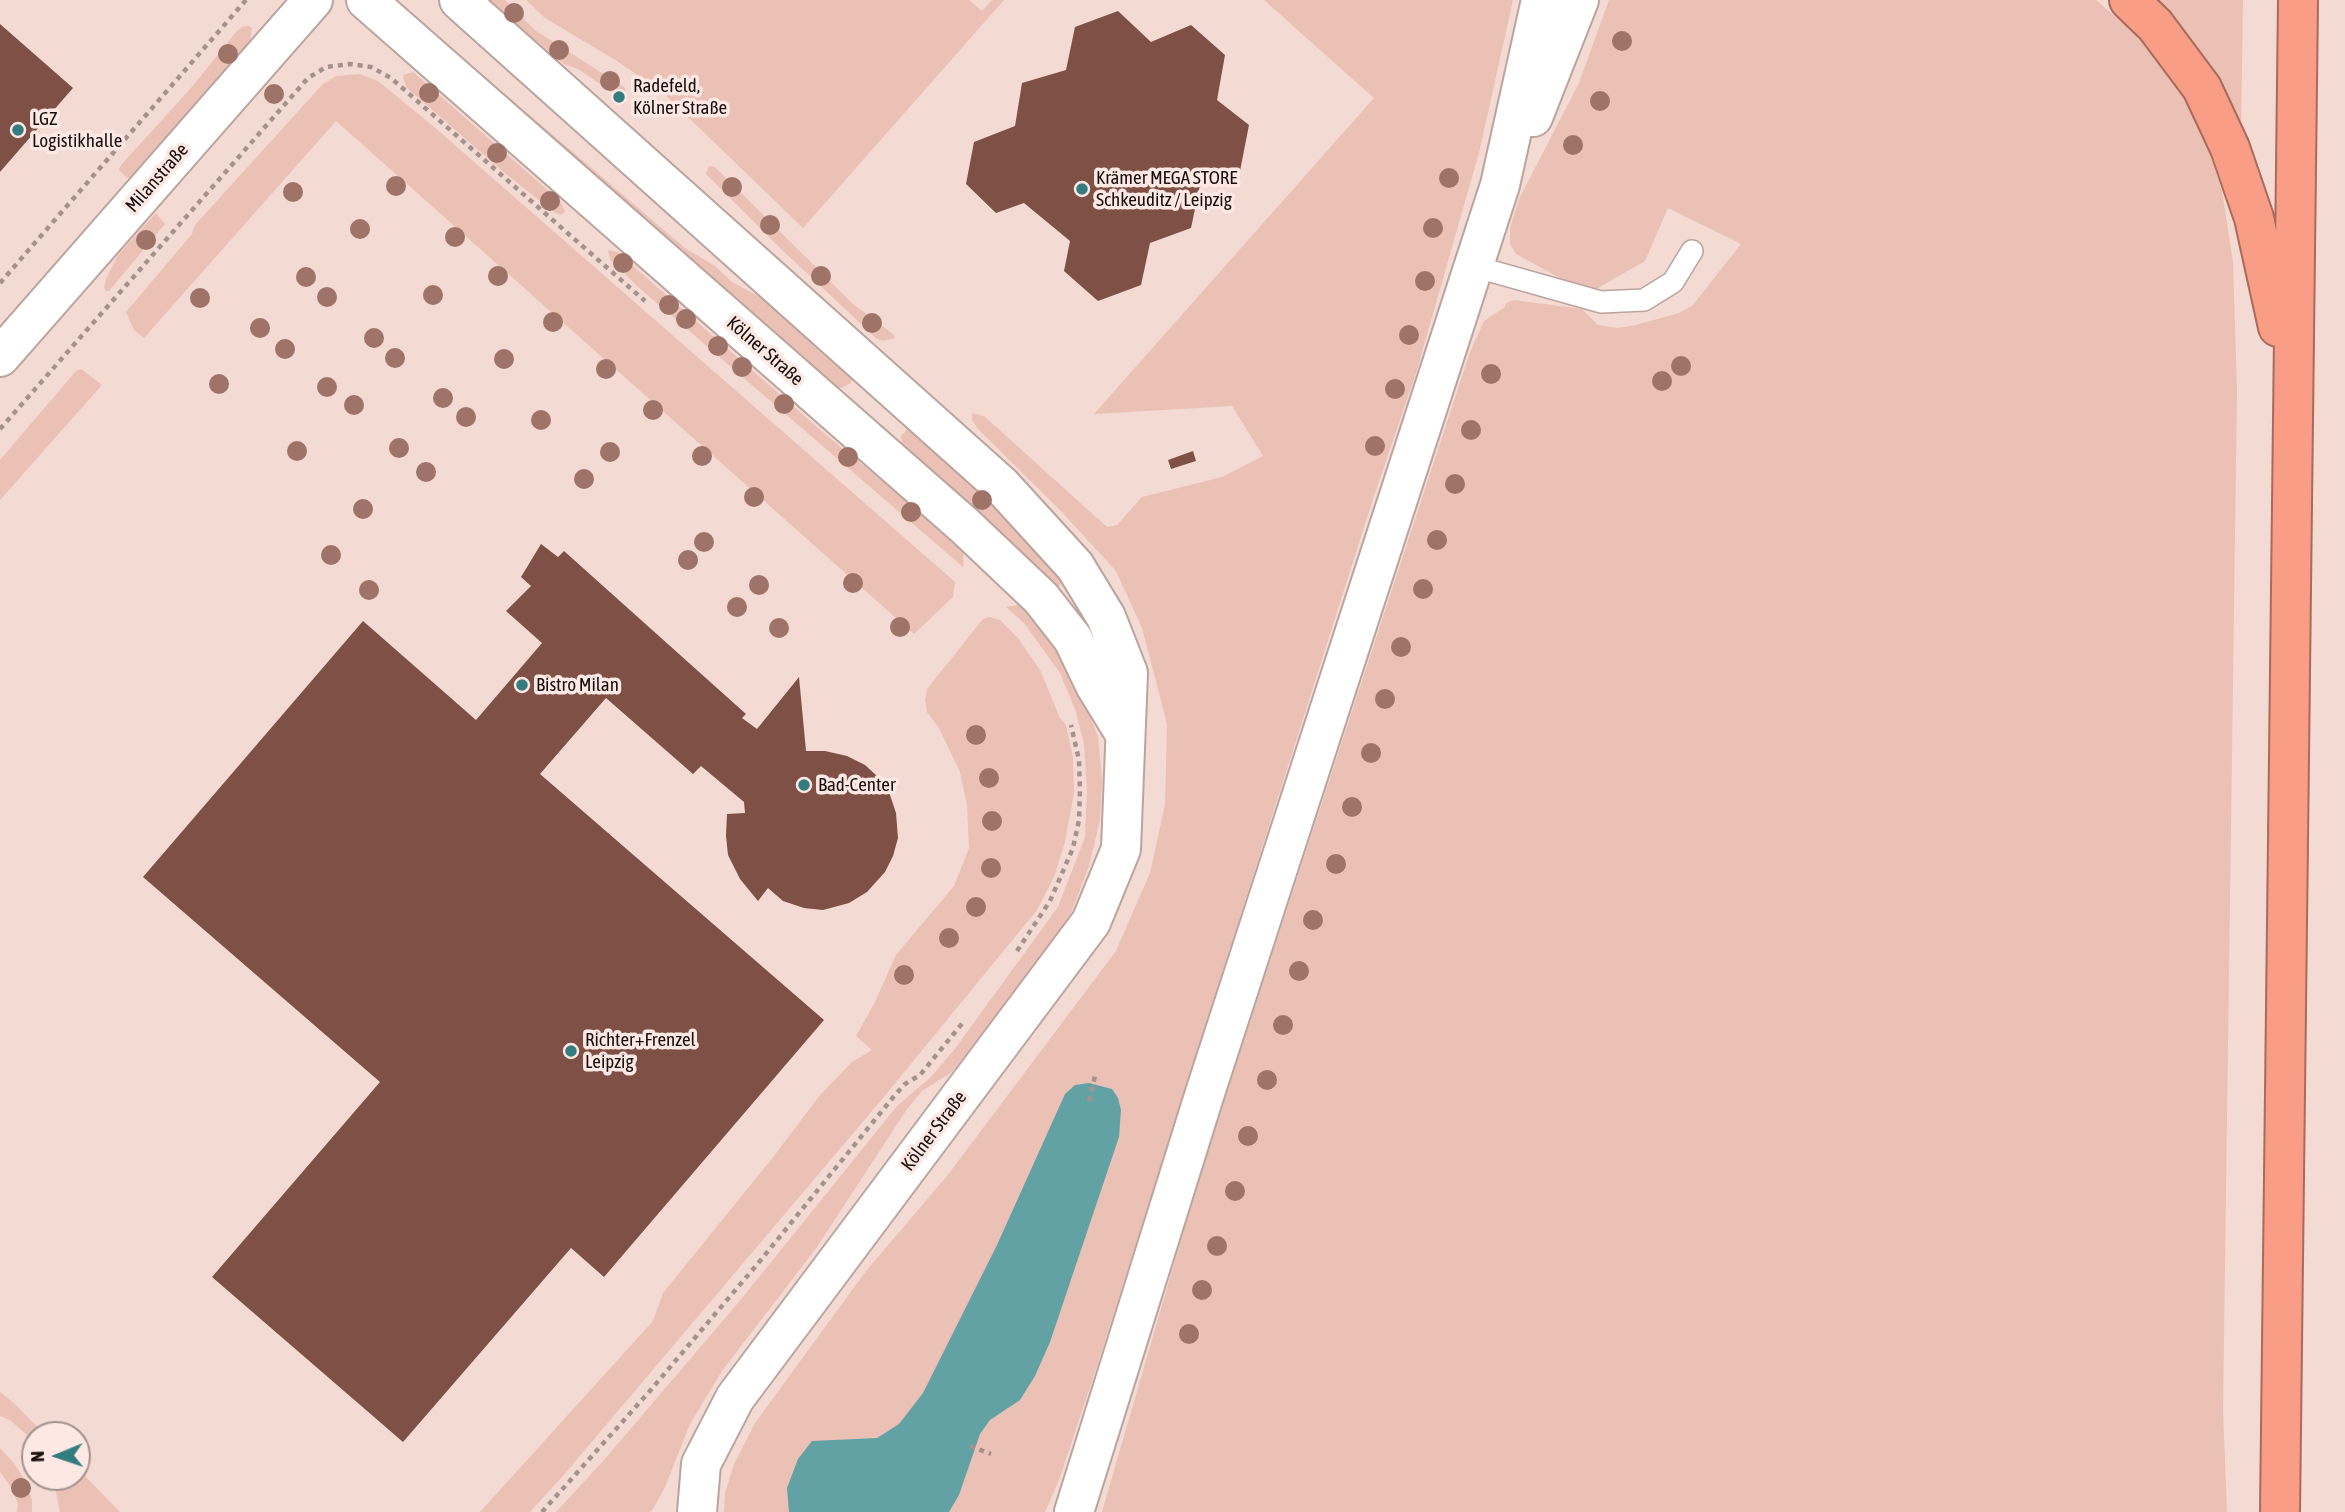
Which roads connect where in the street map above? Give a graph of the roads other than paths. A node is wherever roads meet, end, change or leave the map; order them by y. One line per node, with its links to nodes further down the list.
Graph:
1 (313, 0): 11 (street, Milanstraße)
2 (366, 0): 13 (street, Kölner Straße)
3 (459, 0): 13 (street, Kölner Straße)
4 (1541, 0): 8 (street)
5 (1579, 0): 8 (street)
6 (2129, 0): 12 (highway)
7 (2298, 0): 12 (highway)
8 (1500, 185): 10 (street)
9 (1692, 251): 10 (lane)
10 (1473, 266): 15 (street)
11 (0, 357)
12 (2292, 391): 16 (highway)
13 (1125, 734): 14 (street, Kölner Straße)
14 (697, 1512)
15 (1074, 1512)
16 (2280, 1512)

